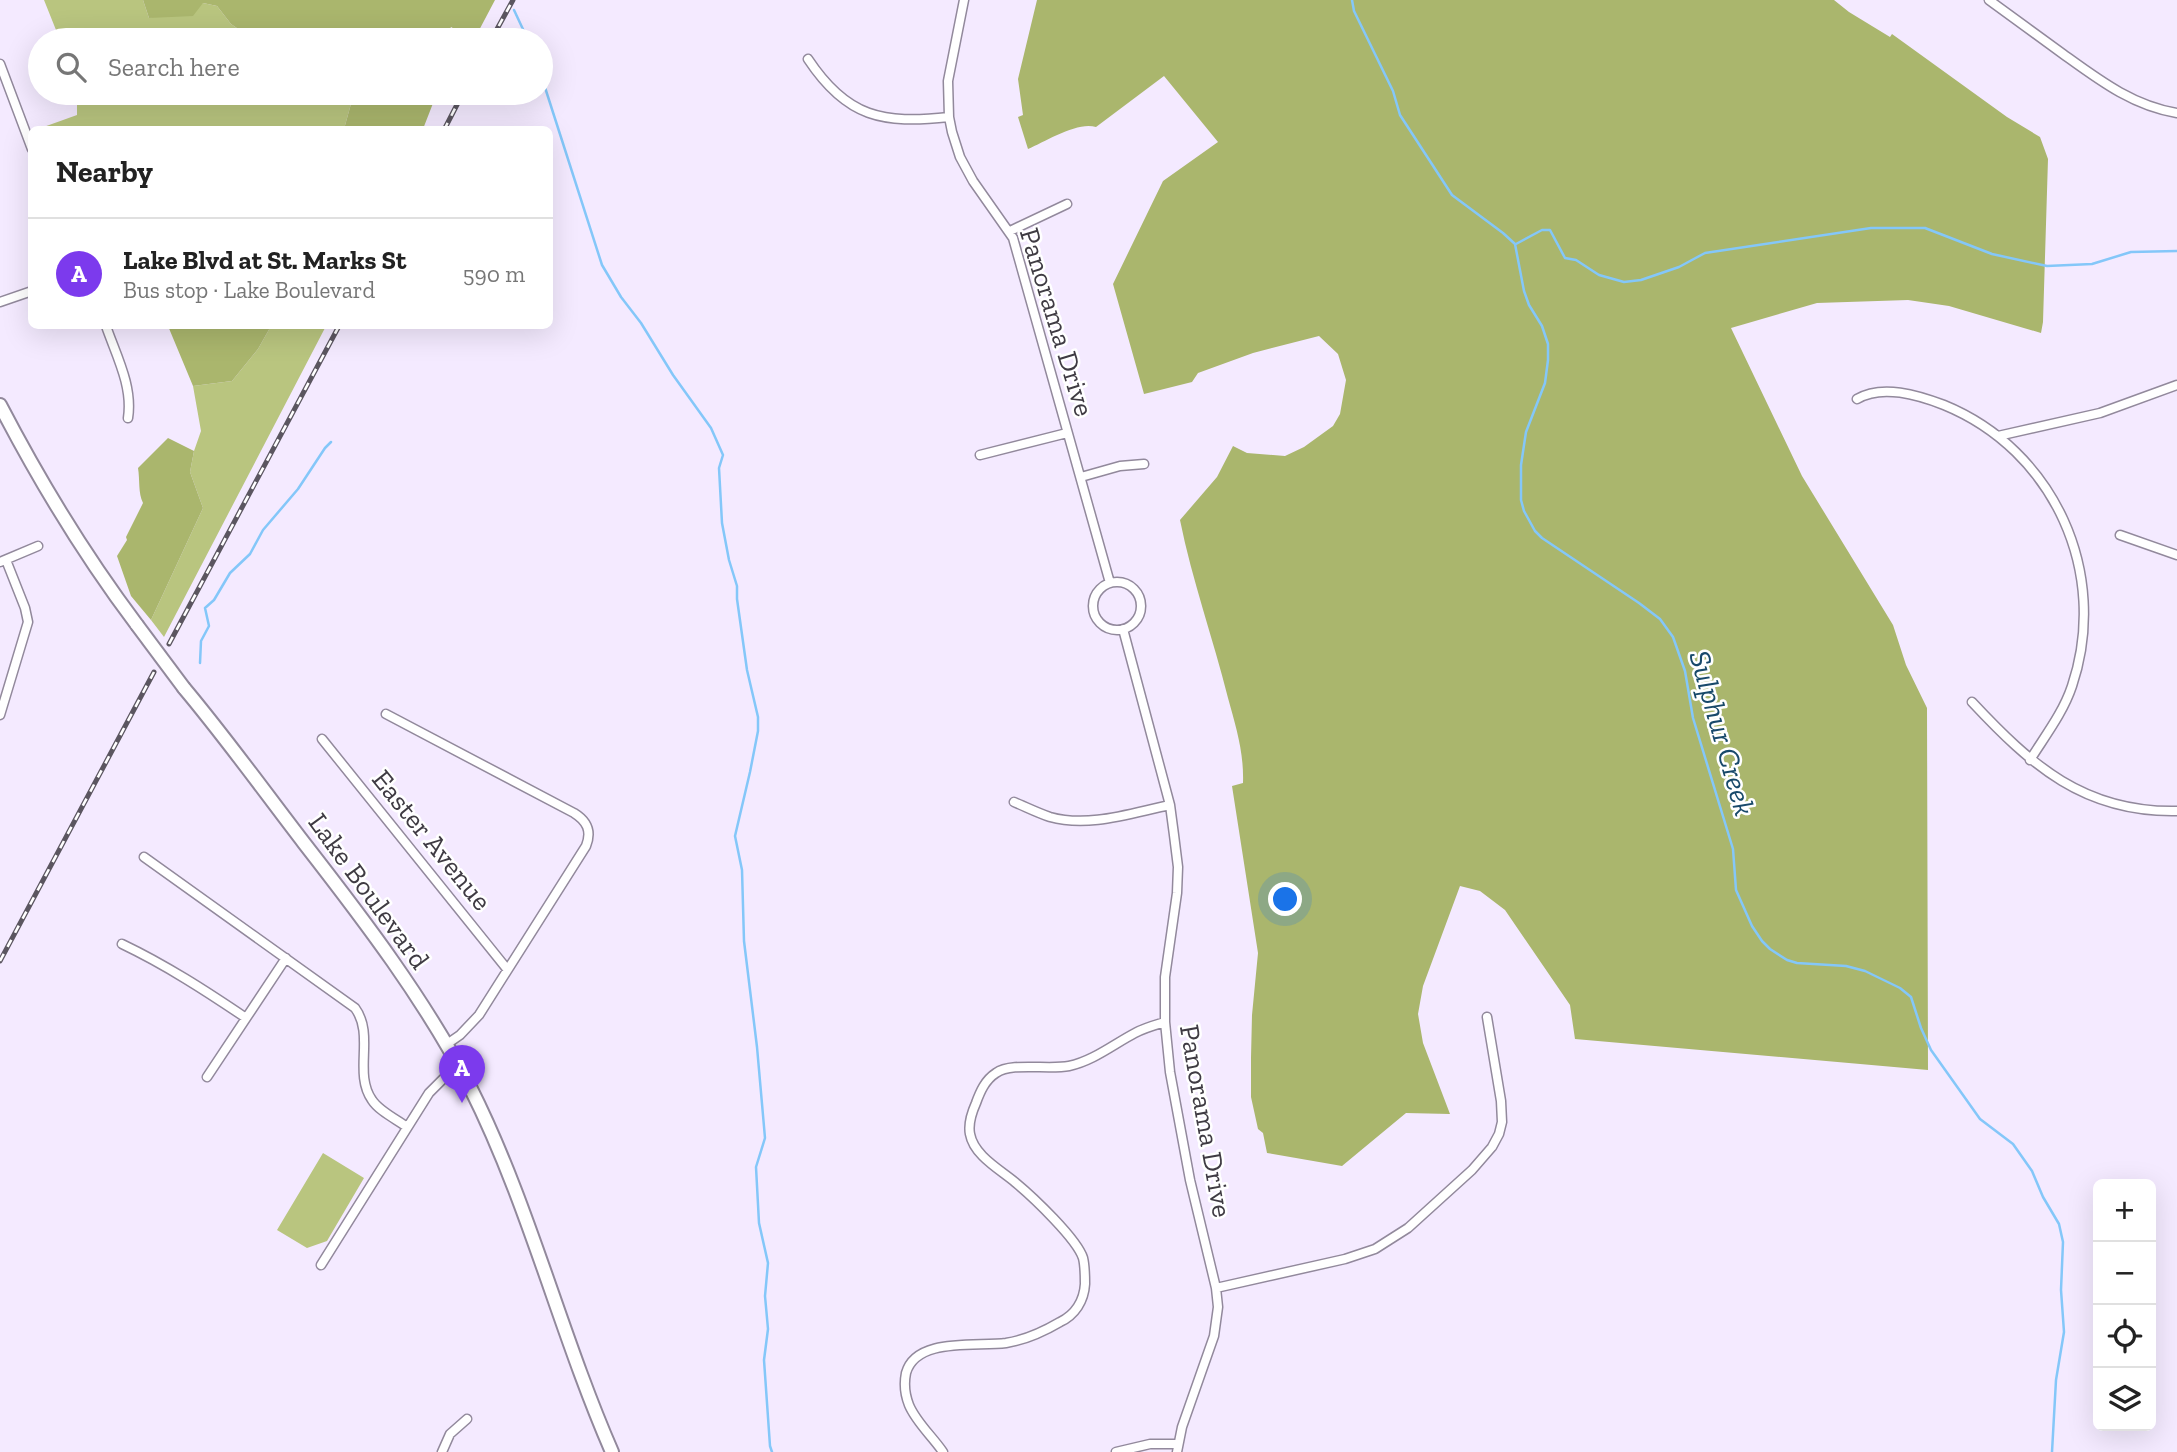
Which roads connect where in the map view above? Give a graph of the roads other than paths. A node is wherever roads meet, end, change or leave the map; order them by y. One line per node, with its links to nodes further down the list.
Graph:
1 (964, 0): 6 (street, Panorama Drive)
2 (1989, 0): 5 (street)
3 (808, 60): 6 (street)
4 (0, 64): 7 (street)
5 (2177, 113)
6 (949, 117): 9 (street, Panorama Drive)
7 (28, 138)
8 (1067, 204): 9 (street)
9 (1010, 232): 17 (street, Panorama Drive)
10 (28, 292): 11 (street)
11 (0, 302)
12 (107, 329): 16 (street)
13 (2177, 386): 18 (street)
14 (1857, 399): 18 (street)
15 (0, 405): 43 (main road, Lake Boulevard, bridge)
16 (128, 418)
17 (1067, 433): 19 (street); 21 (street, Panorama Drive)
18 (1998, 436): 32 (street)
19 (980, 456)
20 (1144, 464): 21 (street)
21 (1081, 477): 26 (street, Panorama Drive)
22 (2120, 535): 24 (street)
23 (38, 546): 25 (street)
24 (2177, 555)
25 (3, 561): 30 (street)
26 (1110, 583): 27 (street); 27 (street)
27 (1123, 629): 34 (street, Panorama Drive)
28 (1972, 702): 32 (street)
29 (386, 714): 39 (street)
30 (0, 715)
31 (321, 738): 39 (street, Easter Avenue)
32 (2030, 760): 35 (street)
33 (1014, 802): 34 (street)
34 (1170, 805): 42 (street, Panorama Drive)
35 (2177, 811)
36 (144, 857): 38 (street)
37 (122, 944): 41 (street)
38 (286, 958): 41 (street); 46 (street)
39 (507, 969): 43 (street)
40 (1487, 1017): 48 (street)
41 (246, 1018): 45 (street)
42 (1164, 1022): 48 (street, Panorama Drive); 53 (street)
43 (446, 1044): 44 (main road, Lake Boulevard)
44 (460, 1068): 46 (street); 52 (main road, Lake Boulevard)
45 (207, 1077)
46 (407, 1127): 47 (street)
47 (321, 1265)
48 (1216, 1288): 50 (street, Panorama Drive)
49 (467, 1419): 51 (street)
50 (1177, 1448): 54 (street)
51 (442, 1452)
52 (612, 1452)
53 (943, 1452)
54 (1116, 1452)

